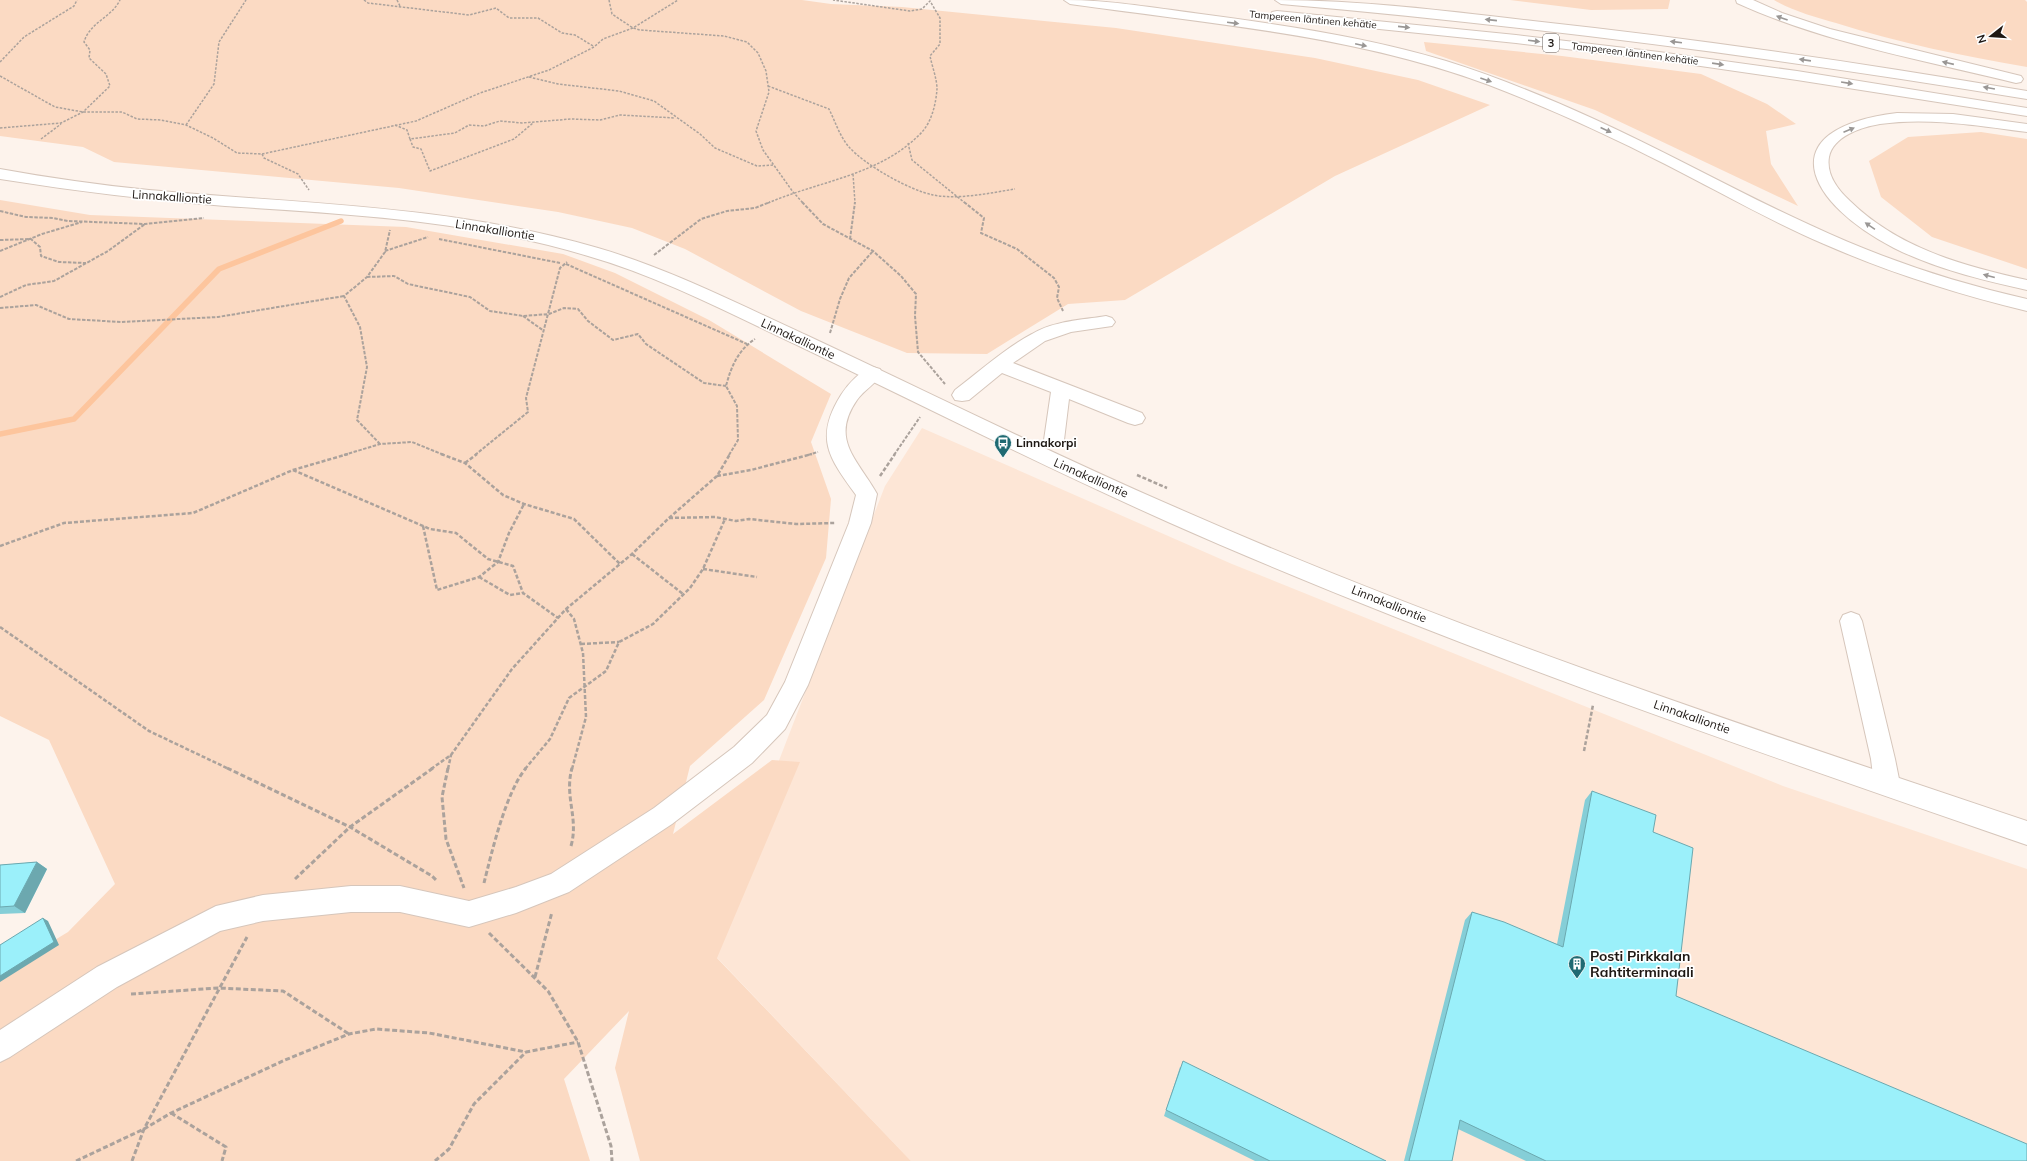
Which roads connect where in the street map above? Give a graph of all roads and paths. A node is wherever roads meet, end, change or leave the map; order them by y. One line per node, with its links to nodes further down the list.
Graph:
1 (77, 0): 15 (path)
2 (120, 0): 21 (path)
3 (246, 0): 27 (path)
4 (364, 0): 12 (path)
5 (397, 0): 12 (path)
6 (609, 0): 13 (path)
7 (678, 0): 13 (path)
8 (833, 0): 32 (path)
9 (1071, 0): 22 (main road, Tampereen läntinen kehätie / 3, one-way to 22); 63 (main road, one-way to 63)
10 (1281, 0): 20 (main road, Tampereen läntinen kehätie / 3, one-way to 10)
11 (1742, 0): 18 (main road, one-way to 11)
12 (401, 7): 14 (path)
13 (633, 28): 14 (path); 19 (path)
14 (594, 47): 17 (path)
15 (0, 62)
16 (0, 76): 21 (path)
17 (527, 77): 23 (path); 26 (path)
18 (2027, 81)
19 (768, 85): 34 (path); 35 (path)
20 (2027, 95)
21 (83, 112): 25 (path); 27 (path)
22 (2027, 112)
23 (675, 118): 24 (path); 34 (path)
24 (534, 122): 31 (path); 31 (path)
25 (61, 123): 28 (path); 30 (path)
26 (395, 125): 31 (path); 33 (path)
27 (186, 126): 33 (path)
28 (0, 128)
29 (2027, 128): 60 (main road, one-way to 29)
30 (41, 139)
31 (410, 139)
32 (908, 143): 35 (path); 41 (path)
33 (262, 154): 39 (path)
34 (774, 165): 40 (path)
35 (871, 167): 37 (path); 41 (path)
36 (0, 174): 52 (main road, Linnakalliontie)
37 (853, 174): 40 (path); 49 (path)
38 (1015, 189): 41 (path)
39 (310, 191)
40 (793, 192): 49 (path); 56 (path)
41 (958, 196): 68 (path)
42 (0, 211): 44 (path)
43 (207, 217): 45 (path)
44 (86, 221): 45 (path); 50 (path)
45 (145, 224): 57 (path)
46 (383, 229): 54 (path)
47 (421, 235): 54 (path)
48 (436, 238): 58 (path)
49 (850, 238): 55 (path)
50 (31, 239): 51 (path); 53 (path); 57 (path)
51 (0, 240)
52 (581, 248): 58 (path); 69 (main road, Linnakalliontie)
53 (0, 251)
54 (385, 252): 59 (path)
55 (873, 252): 71 (path); 75 (path)
56 (653, 256)
57 (86, 263): 62 (path)
58 (565, 264): 65 (path); 72 (path)
59 (367, 277): 61 (path); 66 (path)
60 (2027, 285)
61 (344, 296): 64 (path); 82 (path)
62 (0, 297)
63 (2027, 304)
64 (0, 308)
65 (549, 314): 66 (path); 70 (path); 76 (path)
66 (523, 316): 70 (path)
67 (1106, 322): 68 (main road)
68 (1069, 327): 73 (main road)
69 (774, 328): 72 (path); 74 (main road, Linnakalliontie)
70 (544, 332): 84 (path)
71 (830, 334)
72 (747, 344): 76 (path)
73 (1000, 365): 77 (main road); 78 (main road)
74 (873, 373): 83 (main road); 110 (main road, Linnakalliontie)
75 (946, 384)
76 (726, 386): 86 (path)
77 (1060, 389): 80 (main road); 81 (main road)
78 (962, 395)
79 (920, 416): 87 (path)
80 (1135, 418)
81 (1054, 440)
82 (380, 444): 84 (path); 85 (path)
83 (838, 447): 86 (path); 87 (main road)
84 (465, 463): 88 (path)
85 (293, 470): 92 (path); 93 (path)
86 (717, 476): 89 (path)
87 (868, 494): 113 (main road)
88 (524, 504): 95 (path); 96 (path)
89 (669, 518): 90 (path); 94 (path)
90 (724, 519): 91 (path); 97 (path)
91 (835, 524)
92 (423, 526): 95 (path); 98 (path)
93 (0, 546)
94 (632, 554): 96 (path); 101 (path)
95 (498, 562): 98 (path); 100 (path)
96 (620, 564): 102 (path)
97 (703, 569): 99 (path); 101 (path)
98 (479, 577): 100 (path)
99 (757, 577)
100 (523, 593): 103 (path)
101 (683, 594): 106 (path)
102 (566, 609): 103 (path); 107 (path)
103 (558, 618): 109 (path)
104 (1851, 621): 110 (main road)
105 (0, 627): 111 (path)
106 (619, 642): 107 (path); 108 (path)
107 (581, 644): 108 (path)
108 (585, 686): 113 (path); 116 (path)
109 (451, 755): 111 (path); 116 (path)
110 (1887, 784): 112 (main road, Linnakalliontie)
111 (350, 827): 114 (path); 115 (path)
112 (2027, 833)
113 (560, 883): 116 (main road); 117 (path)
114 (443, 886)
115 (264, 908): 116 (main road); 118 (path); 122 (main road)
116 (473, 912): 117 (path)
117 (534, 977): 121 (path)
118 (218, 988): 119 (path); 120 (path); 125 (path)
119 (122, 995)
120 (349, 1034): 123 (path); 124 (path)
121 (578, 1042): 123 (path); 130 (path)
122 (0, 1047)
123 (526, 1052): 129 (path)
124 (171, 1112): 125 (path); 128 (path)
125 (144, 1129): 126 (path); 127 (path)
126 (76, 1161)
127 (132, 1161)
128 (222, 1161)
129 (435, 1161)
130 (612, 1161)

